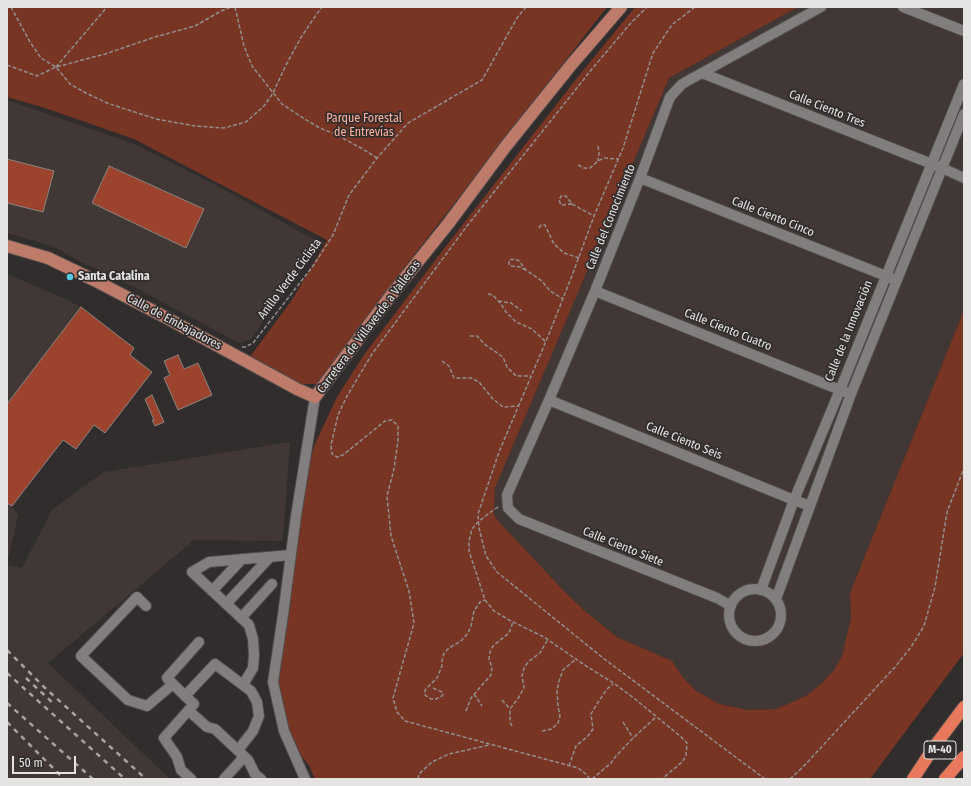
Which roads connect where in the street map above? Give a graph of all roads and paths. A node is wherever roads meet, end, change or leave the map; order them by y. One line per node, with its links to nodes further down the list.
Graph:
1 (11, 7): 14 (path)
2 (107, 7): 14 (path)
3 (231, 7): 14 (path)
4 (235, 7): 17 (path)
5 (322, 7): 17 (path)
6 (526, 7): 20 (path, Anillo Verde Ciclista)
7 (621, 7): 48 (main road, Carretera de Villaverde a Vallecas)
8 (647, 7): 90 (path)
9 (695, 7): 21 (path)
10 (821, 7): 15 (street, Calle del Conocimiento)
11 (903, 7): 12 (street)
12 (964, 31)
13 (7, 65): 14 (path)
14 (56, 67): 17 (path)
15 (702, 73): 23 (street, Calle Ciento Tres); 26 (street, Calle del Conocimiento)
16 (964, 84): 23 (street, Calle de la Innovación)
17 (273, 93): 20 (path)
18 (964, 114): 25 (street, Calle de la Innovación)
19 (598, 146): 22 (path)
20 (377, 158): 43 (path, Anillo Verde Ciclista)
21 (618, 159): 22 (path); 29 (path)
22 (598, 161): 24 (path)
23 (931, 164): 25 (street, Calle Ciento Tres); 34 (street, Calle de la Innovación)
24 (578, 165)
25 (942, 168): 27 (street, Calle Ciento Tres); 35 (street, Calle de la Innovación)
26 (640, 178): 34 (street, Calle Ciento Cinco); 36 (street, Calle del Conocimiento)
27 (964, 178)
28 (572, 204): 28 (path); 29 (path)
29 (594, 216): 32 (path)
30 (539, 228): 32 (path)
31 (7, 246): 48 (main road, Calle de Embajadores)
32 (579, 258): 38 (path)
33 (526, 270): 33 (path); 38 (path)
34 (886, 276): 35 (street, Calle Ciento Cinco); 46 (street, Calle de la Innovación)
35 (897, 280): 47 (street, Calle de la Innovación)
36 (595, 291): 46 (street, Calle Ciento Cuatro); 49 (street, Calle del Conocimiento)
37 (488, 294): 39 (path)
38 (563, 299): 42 (path)
39 (498, 301): 40 (path); 42 (path)
40 (522, 311)
41 (470, 336): 45 (path)
42 (546, 342): 45 (path)
43 (240, 347)
44 (442, 361): 50 (path)
45 (531, 376): 50 (path)
46 (840, 390): 47 (street, Calle Ciento Cuatro); 52 (street, Calle de la Innovación)
47 (851, 394): 54 (street, Calle de la Innovación)
48 (315, 397): 56 (street, Carretera de Villaverde a Vallecas)
49 (549, 400): 52 (street, Calle Ciento Seis); 53 (street, Calle del Conocimiento)
50 (518, 406): 55 (path)
51 (964, 468): 102 (path)
52 (794, 500): 54 (street, Calle Ciento Seis); 60 (street, Calle de la Innovación)
53 (508, 505): 55 (path); 66 (street, Calle Ciento Siete)
54 (810, 506): 62 (street, Calle de la Innovación)
55 (478, 522): 63 (path); 101 (path)
56 (291, 556): 57 (street); 97 (street, Carretera de Villaverde a Vallecas)
57 (270, 557): 58 (street); 64 (street)
58 (242, 559): 61 (street); 61 (street)
59 (272, 584): 67 (street)
60 (761, 590): 62 (street); 66 (street)
61 (212, 591): 64 (street)
62 (776, 599): 66 (street)
63 (485, 600): 68 (path); 75 (path)
64 (226, 604): 67 (street)
65 (146, 606): 73 (street)
66 (731, 606)
67 (241, 618): 74 (street)
68 (513, 622): 69 (path); 76 (path)
69 (548, 639): 71 (path); 81 (path)
70 (199, 642): 73 (street)
71 (576, 659): 72 (path); 88 (path)
72 (613, 683): 84 (path); 93 (path)
73 (173, 684): 77 (street)
74 (243, 685): 77 (street); 91 (street)
75 (434, 688)
76 (474, 694): 79 (path); 83 (path)
77 (185, 696): 82 (street)
78 (502, 700): 81 (path)
79 (482, 706)
80 (964, 707): 103 (highway)
81 (510, 709): 87 (path)
82 (189, 711): 91 (street); 94 (street)
83 (466, 711)
84 (656, 717): 89 (path); 100 (path)
85 (964, 720): 103 (highway, M-40)
86 (623, 722): 89 (path)
87 (512, 726)
88 (542, 731)
89 (633, 738): 99 (path)
90 (491, 744): 93 (path); 98 (path)
91 (241, 753): 95 (street); 96 (street)
92 (964, 757): 104 (highway, M-40)
93 (569, 766): 99 (path)
94 (191, 779)
95 (224, 779)
96 (261, 779)
97 (305, 779)
98 (418, 779)
99 (591, 779)
100 (662, 779)
101 (765, 779)
102 (790, 779)
103 (914, 779)
104 (945, 779)

